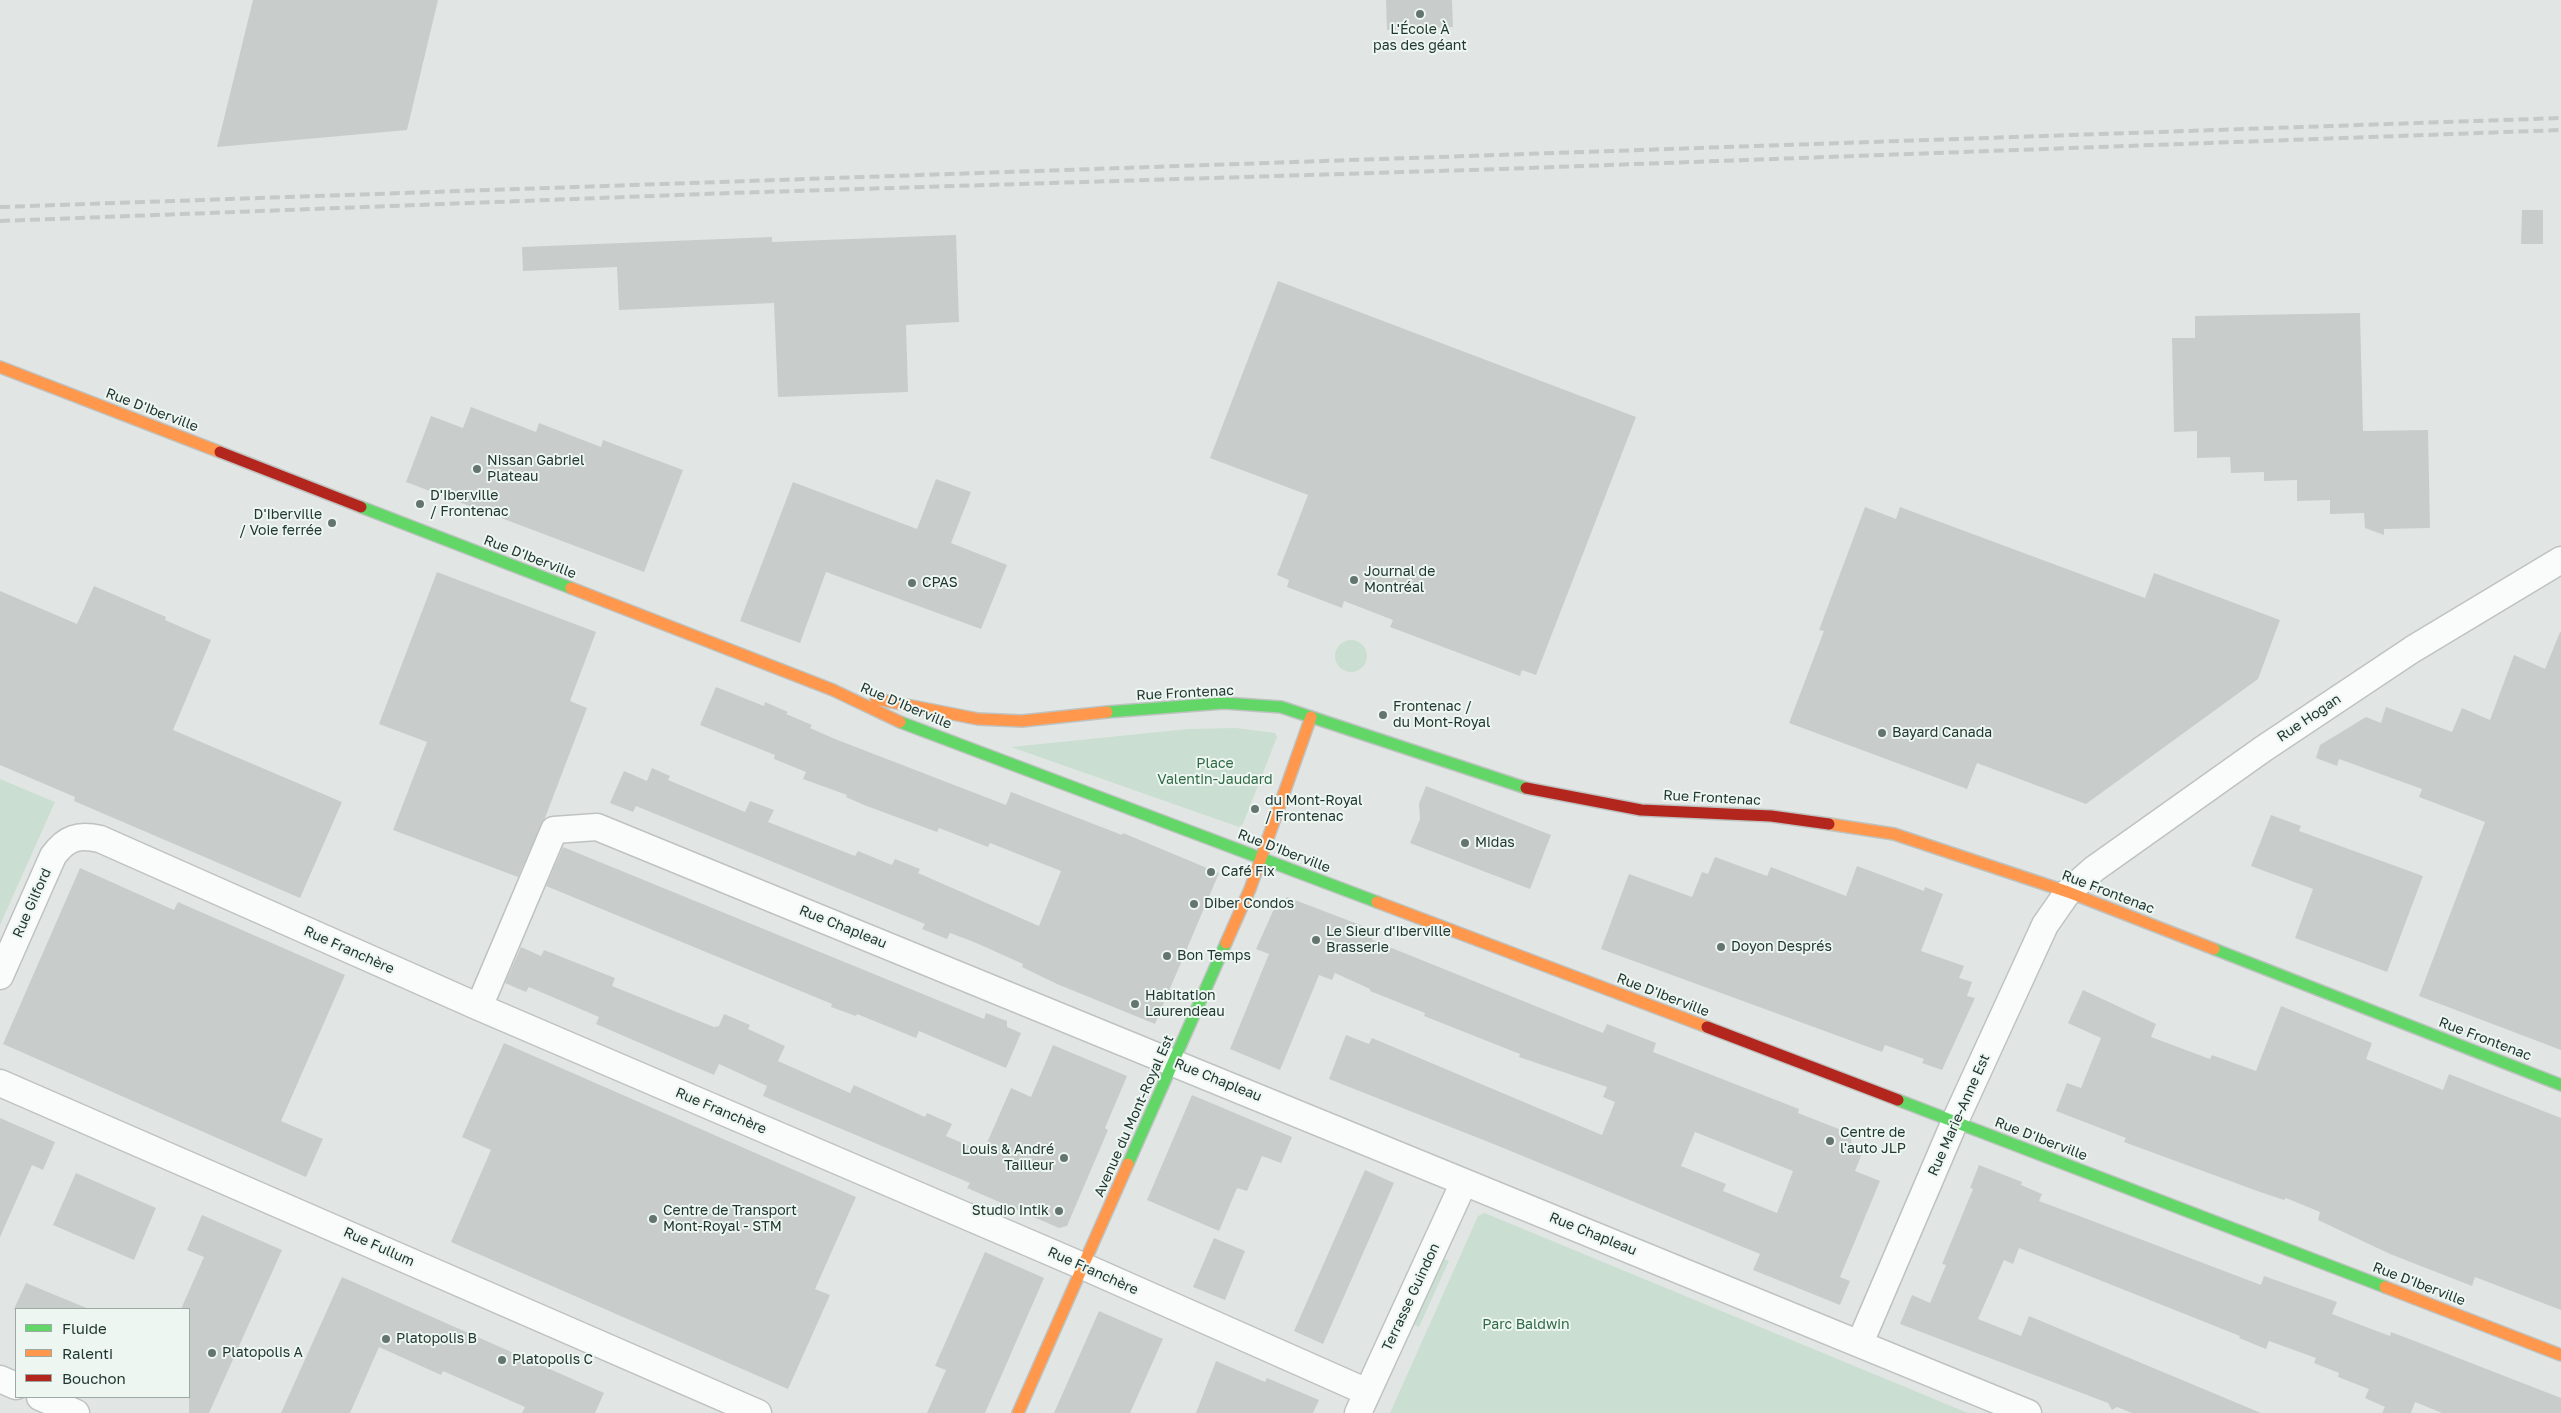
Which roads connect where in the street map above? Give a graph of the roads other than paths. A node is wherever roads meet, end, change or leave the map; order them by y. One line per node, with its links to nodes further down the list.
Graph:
1 (0, 366): 3 (main road, Rue D'Iberville)
2 (2561, 560): 7 (street, Rue Hogan)
3 (833, 690): 4 (main road, Rue Frontenac); 6 (main road, Rue D'Iberville)
4 (1311, 717): 6 (main road, Avenue du Mont-Royal Est); 7 (main road, Rue Frontenac)
5 (74, 837): 8 (street, Rue Gilford); 9 (street, Rue Franchère)
6 (1262, 860): 10 (main road, Avenue du Mont-Royal Est); 13 (main road, Rue D'Iberville)
7 (2068, 892): 12 (main road, Rue Frontenac); 13 (street, Rue Marie-Anne Est)
8 (0, 976)
9 (479, 1007): 10 (street, Rue Chapleau); 15 (street, Rue Franchère)
10 (1173, 1062): 14 (street, Rue Chapleau); 15 (main road, Avenue du Mont-Royal Est)
11 (0, 1083): 23 (street, Rue Fullum)
12 (2561, 1085)
13 (1955, 1121): 16 (street, Rue Marie-Anne Est); 17 (main road, Rue D'Iberville)
14 (1464, 1182): 16 (street, Rue Chapleau); 21 (street, Terrasse Guindon)
15 (1084, 1267): 21 (street, Rue Franchère); 24 (main road, Avenue du Mont-Royal Est)
16 (1860, 1343): 25 (street, Rue Chapleau)
17 (2561, 1355)
18 (0, 1379): 19 (street)
19 (15, 1386)
20 (42, 1398): 22 (street)
21 (1362, 1403)
22 (76, 1413)
23 (758, 1413)
24 (1018, 1413)
25 (2028, 1413)

